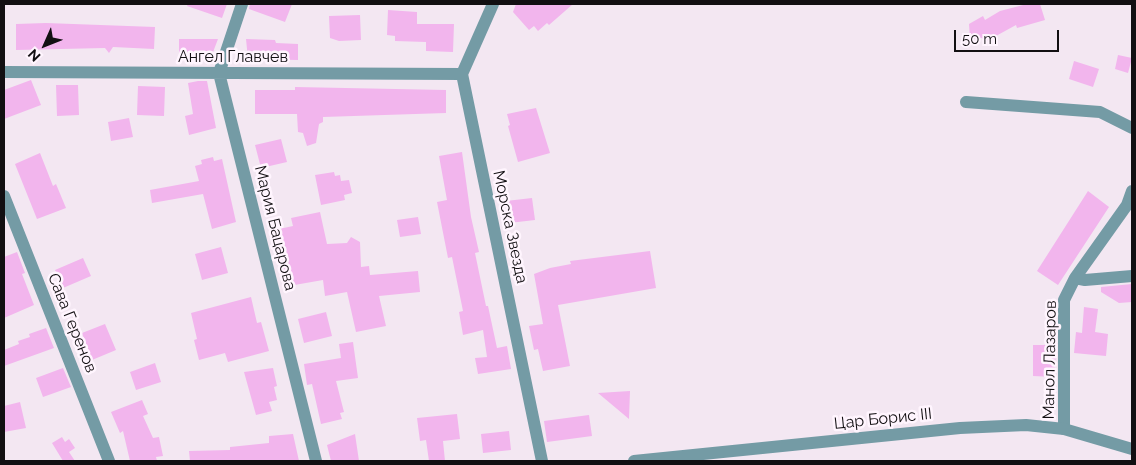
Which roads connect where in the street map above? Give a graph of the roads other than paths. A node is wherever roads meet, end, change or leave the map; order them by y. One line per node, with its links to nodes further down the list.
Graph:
1 (242, 4): 4 (street)
2 (493, 4): 5 (street)
3 (4, 72): 4 (street, Ангел Главчев)
4 (219, 74): 5 (street, Ангел Главчев); 15 (street, Мария Бацарова)
5 (462, 74): 16 (street, Морска Звезда)
6 (966, 102): 7 (street)
7 (1132, 128)
8 (1132, 192): 11 (street, Манол Лазаров)
9 (4, 196): 14 (street, Сава Геренов)
10 (1132, 276): 11 (street)
11 (1075, 278): 12 (street, Манол Лазаров)
12 (1064, 429): 13 (street, Цар Борис III); 17 (street, Цар Борис III)
13 (1132, 449)
14 (109, 461)
15 (316, 461)
16 (542, 461)
17 (634, 461)

